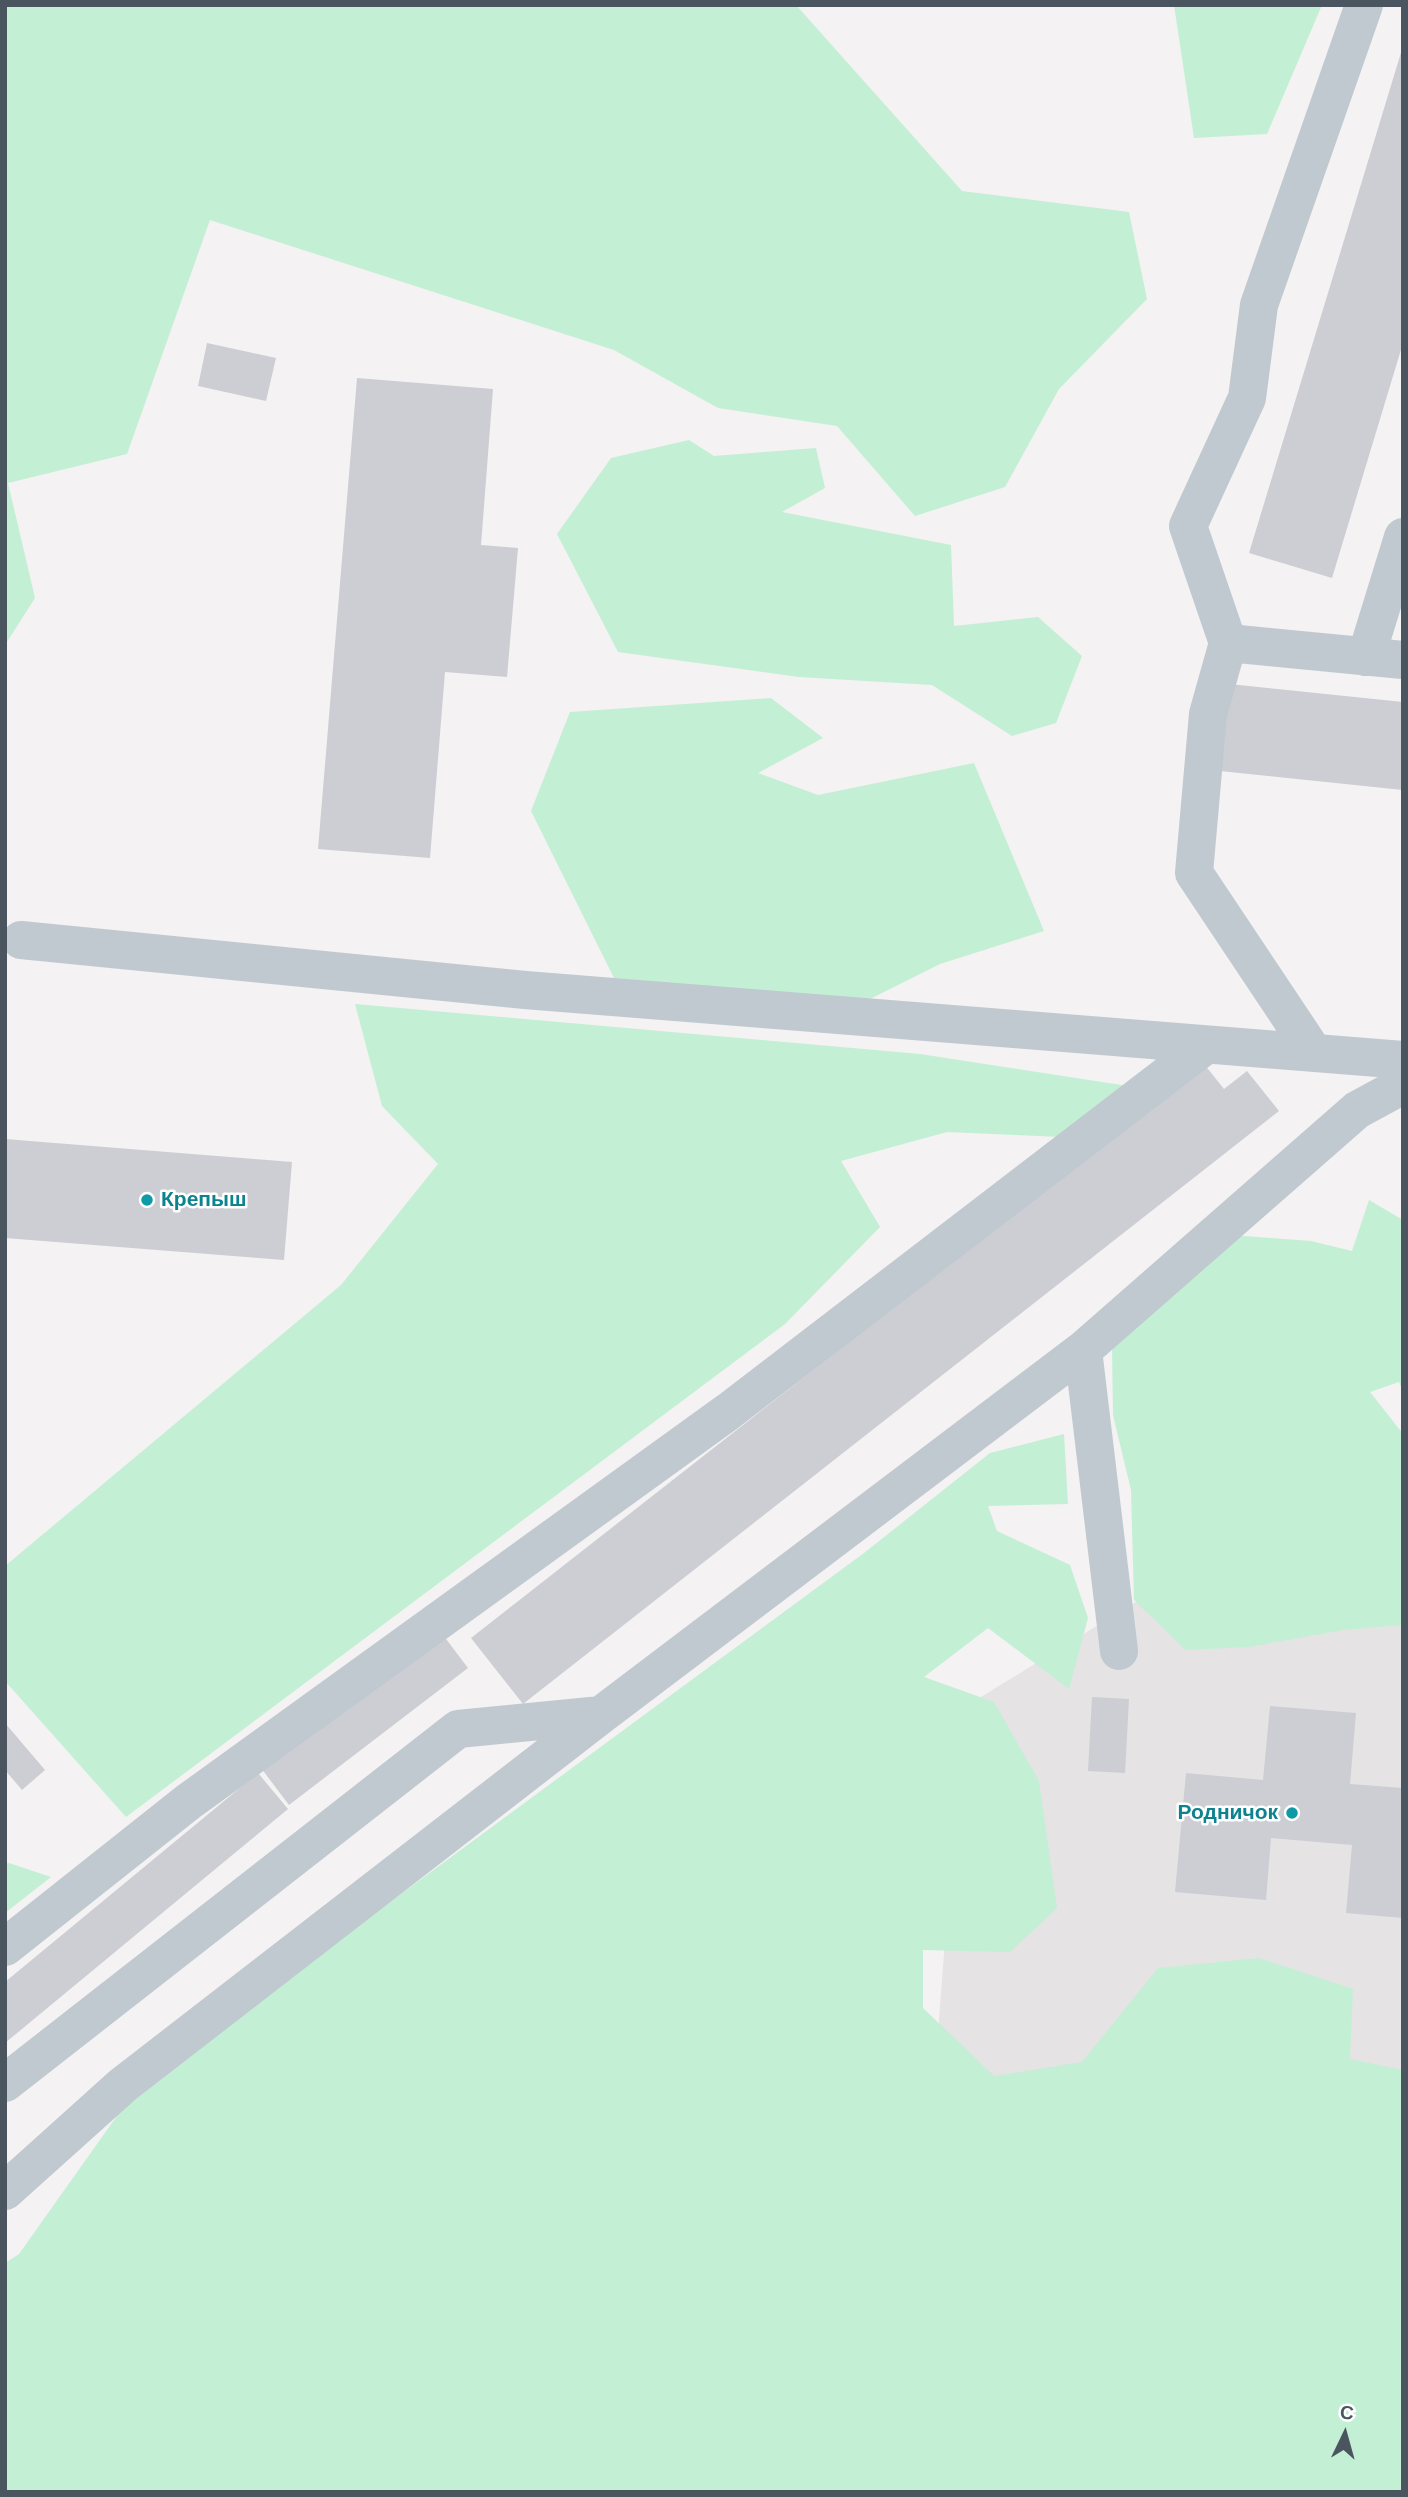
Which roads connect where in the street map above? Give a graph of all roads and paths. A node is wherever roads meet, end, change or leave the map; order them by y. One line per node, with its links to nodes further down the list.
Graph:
1 (1364, 5): 3 (lane)
2 (1403, 537): 4 (lane)
3 (1228, 643): 4 (lane); 8 (lane)
4 (1366, 657): 5 (lane)
5 (1403, 660)
6 (21, 940): 7 (lane)
7 (1206, 1045): 8 (lane); 14 (lane)
8 (1314, 1052): 9 (lane)
9 (1403, 1060)
10 (1403, 1085): 11 (lane)
11 (1083, 1350): 12 (lane); 13 (lane)
12 (1119, 1651)
13 (601, 1715): 15 (lane); 16 (lane)
14 (5, 1947)
15 (5, 2083)
16 (5, 2191)

